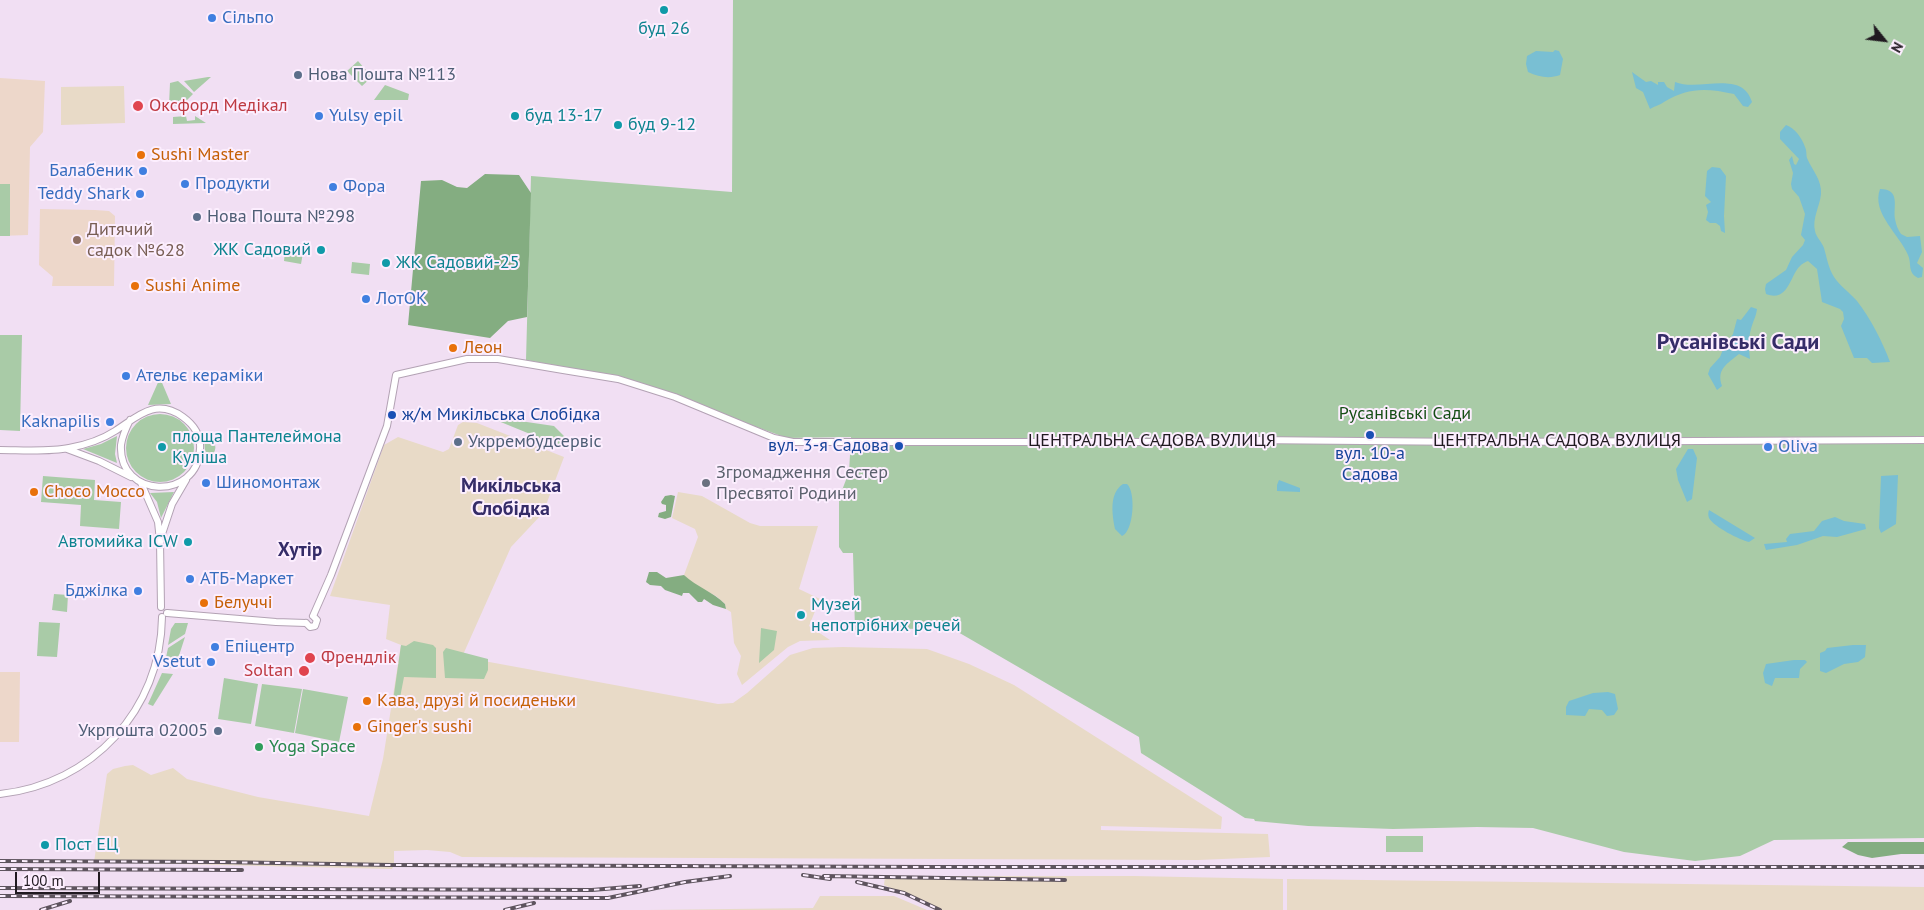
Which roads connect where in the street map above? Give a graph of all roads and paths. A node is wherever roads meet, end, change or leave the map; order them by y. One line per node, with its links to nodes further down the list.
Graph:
1 (130, 420): 3 (main road); 5 (main road); 6 (main road)
2 (1924, 440): 9 (main road, ЦЕНТРАЛЬНА САДОВА ВУЛИЦЯ)
3 (66, 449): 4 (main road); 6 (main road)
4 (0, 450)
5 (188, 477): 7 (main road); 8 (main road)
6 (133, 478): 7 (main road)
7 (141, 482): 8 (main road)
8 (160, 541): 9 (main road)
9 (164, 615): 10 (main road)
10 (0, 794)

